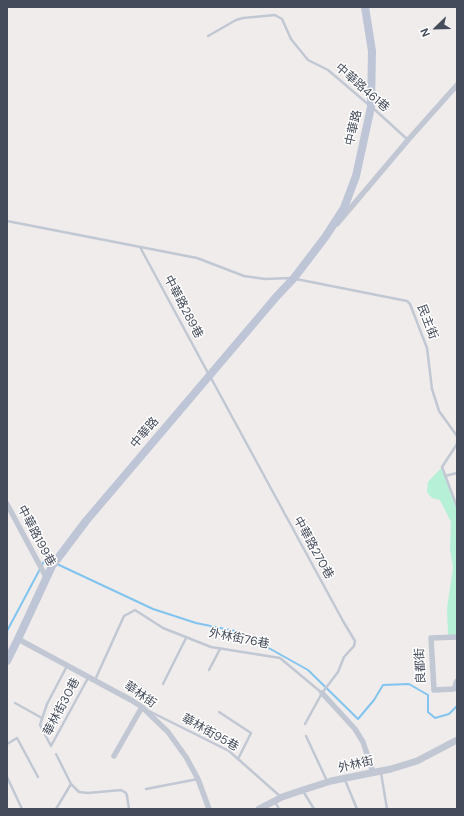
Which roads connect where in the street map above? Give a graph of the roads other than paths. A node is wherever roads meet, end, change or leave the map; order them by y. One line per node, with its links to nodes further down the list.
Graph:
1 (365, 7): 4 (main road, 中華路)
2 (208, 36): 4 (lane, 中華路461巷)
3 (457, 85): 5 (street, 中華路)
4 (371, 107): 5 (lane, 中華路461巷); 7 (main road, 中華路)
5 (408, 140): 7 (street, 中華路)
6 (7, 221): 8 (lane)
7 (326, 236): 9 (main road, 中華路)
8 (140, 247): 9 (lane); 10 (lane, 中華路289巷)
9 (294, 278): 10 (main road, 中華路); 11 (lane, 民主街)
10 (209, 375): 17 (main road, 中華路); 30 (lane, 中華路270巷)
11 (457, 436)
12 (457, 444): 14 (lane)
13 (457, 473): 14 (lane)
14 (445, 476): 16 (lane)
15 (7, 504): 17 (street, 中華路199巷)
16 (457, 507)
17 (46, 577): 20 (main road, 中華路)
18 (457, 637): 28 (street, 良都街)
19 (186, 638): 22 (lane, 外林街76巷); 27 (lane, 外林街76巷); 29 (lane)
20 (18, 639): 21 (main road, 中華路); 24 (street, 華林街)
21 (10, 647): 23 (main road, 中華路)
22 (220, 648): 25 (lane); 30 (lane, 外林街76巷)
23 (7, 661)
24 (67, 665): 26 (street, 華林街); 34 (lane)
25 (209, 670)
26 (89, 677): 27 (street, 華林街); 34 (lane, 華林街30巷)
27 (95, 680): 32 (street, 華林街)
28 (457, 681)
29 (163, 684)
30 (322, 693): 35 (lane, 中華路270巷); 43 (street, 外林街76巷)
31 (14, 703): 34 (lane)
32 (142, 707): 40 (street); 41 (lane, 華林街95巷); 47 (street, 華林街)
33 (219, 712): 41 (lane)
34 (42, 718)
35 (304, 724)
36 (306, 736): 48 (lane)
37 (457, 740): 42 (street, 外林街)
38 (8, 743): 45 (lane)
39 (56, 754): 49 (lane)
40 (114, 756)
41 (238, 759): 52 (lane, 華林街95巷)
42 (380, 770): 43 (street, 外林街); 62 (lane)
43 (373, 772): 46 (street, 外林街)
44 (7, 777): 54 (lane)
45 (38, 777)
46 (344, 778): 48 (street, 外林街); 61 (lane)
47 (198, 780): 50 (lane); 57 (street, 華林街)
48 (328, 782): 51 (street, 外林街)
49 (71, 784): 55 (lane); 56 (lane)
50 (146, 789)
51 (303, 790): 52 (street, 外林街); 60 (lane)
52 (282, 797): 53 (street, 外林街)
53 (275, 801): 58 (street, 外林街); 59 (lane)
54 (22, 809)
55 (56, 809)
56 (129, 809)
57 (209, 809)
58 (259, 809)
59 (278, 809)
60 (314, 809)
61 (357, 809)
62 (387, 809)

